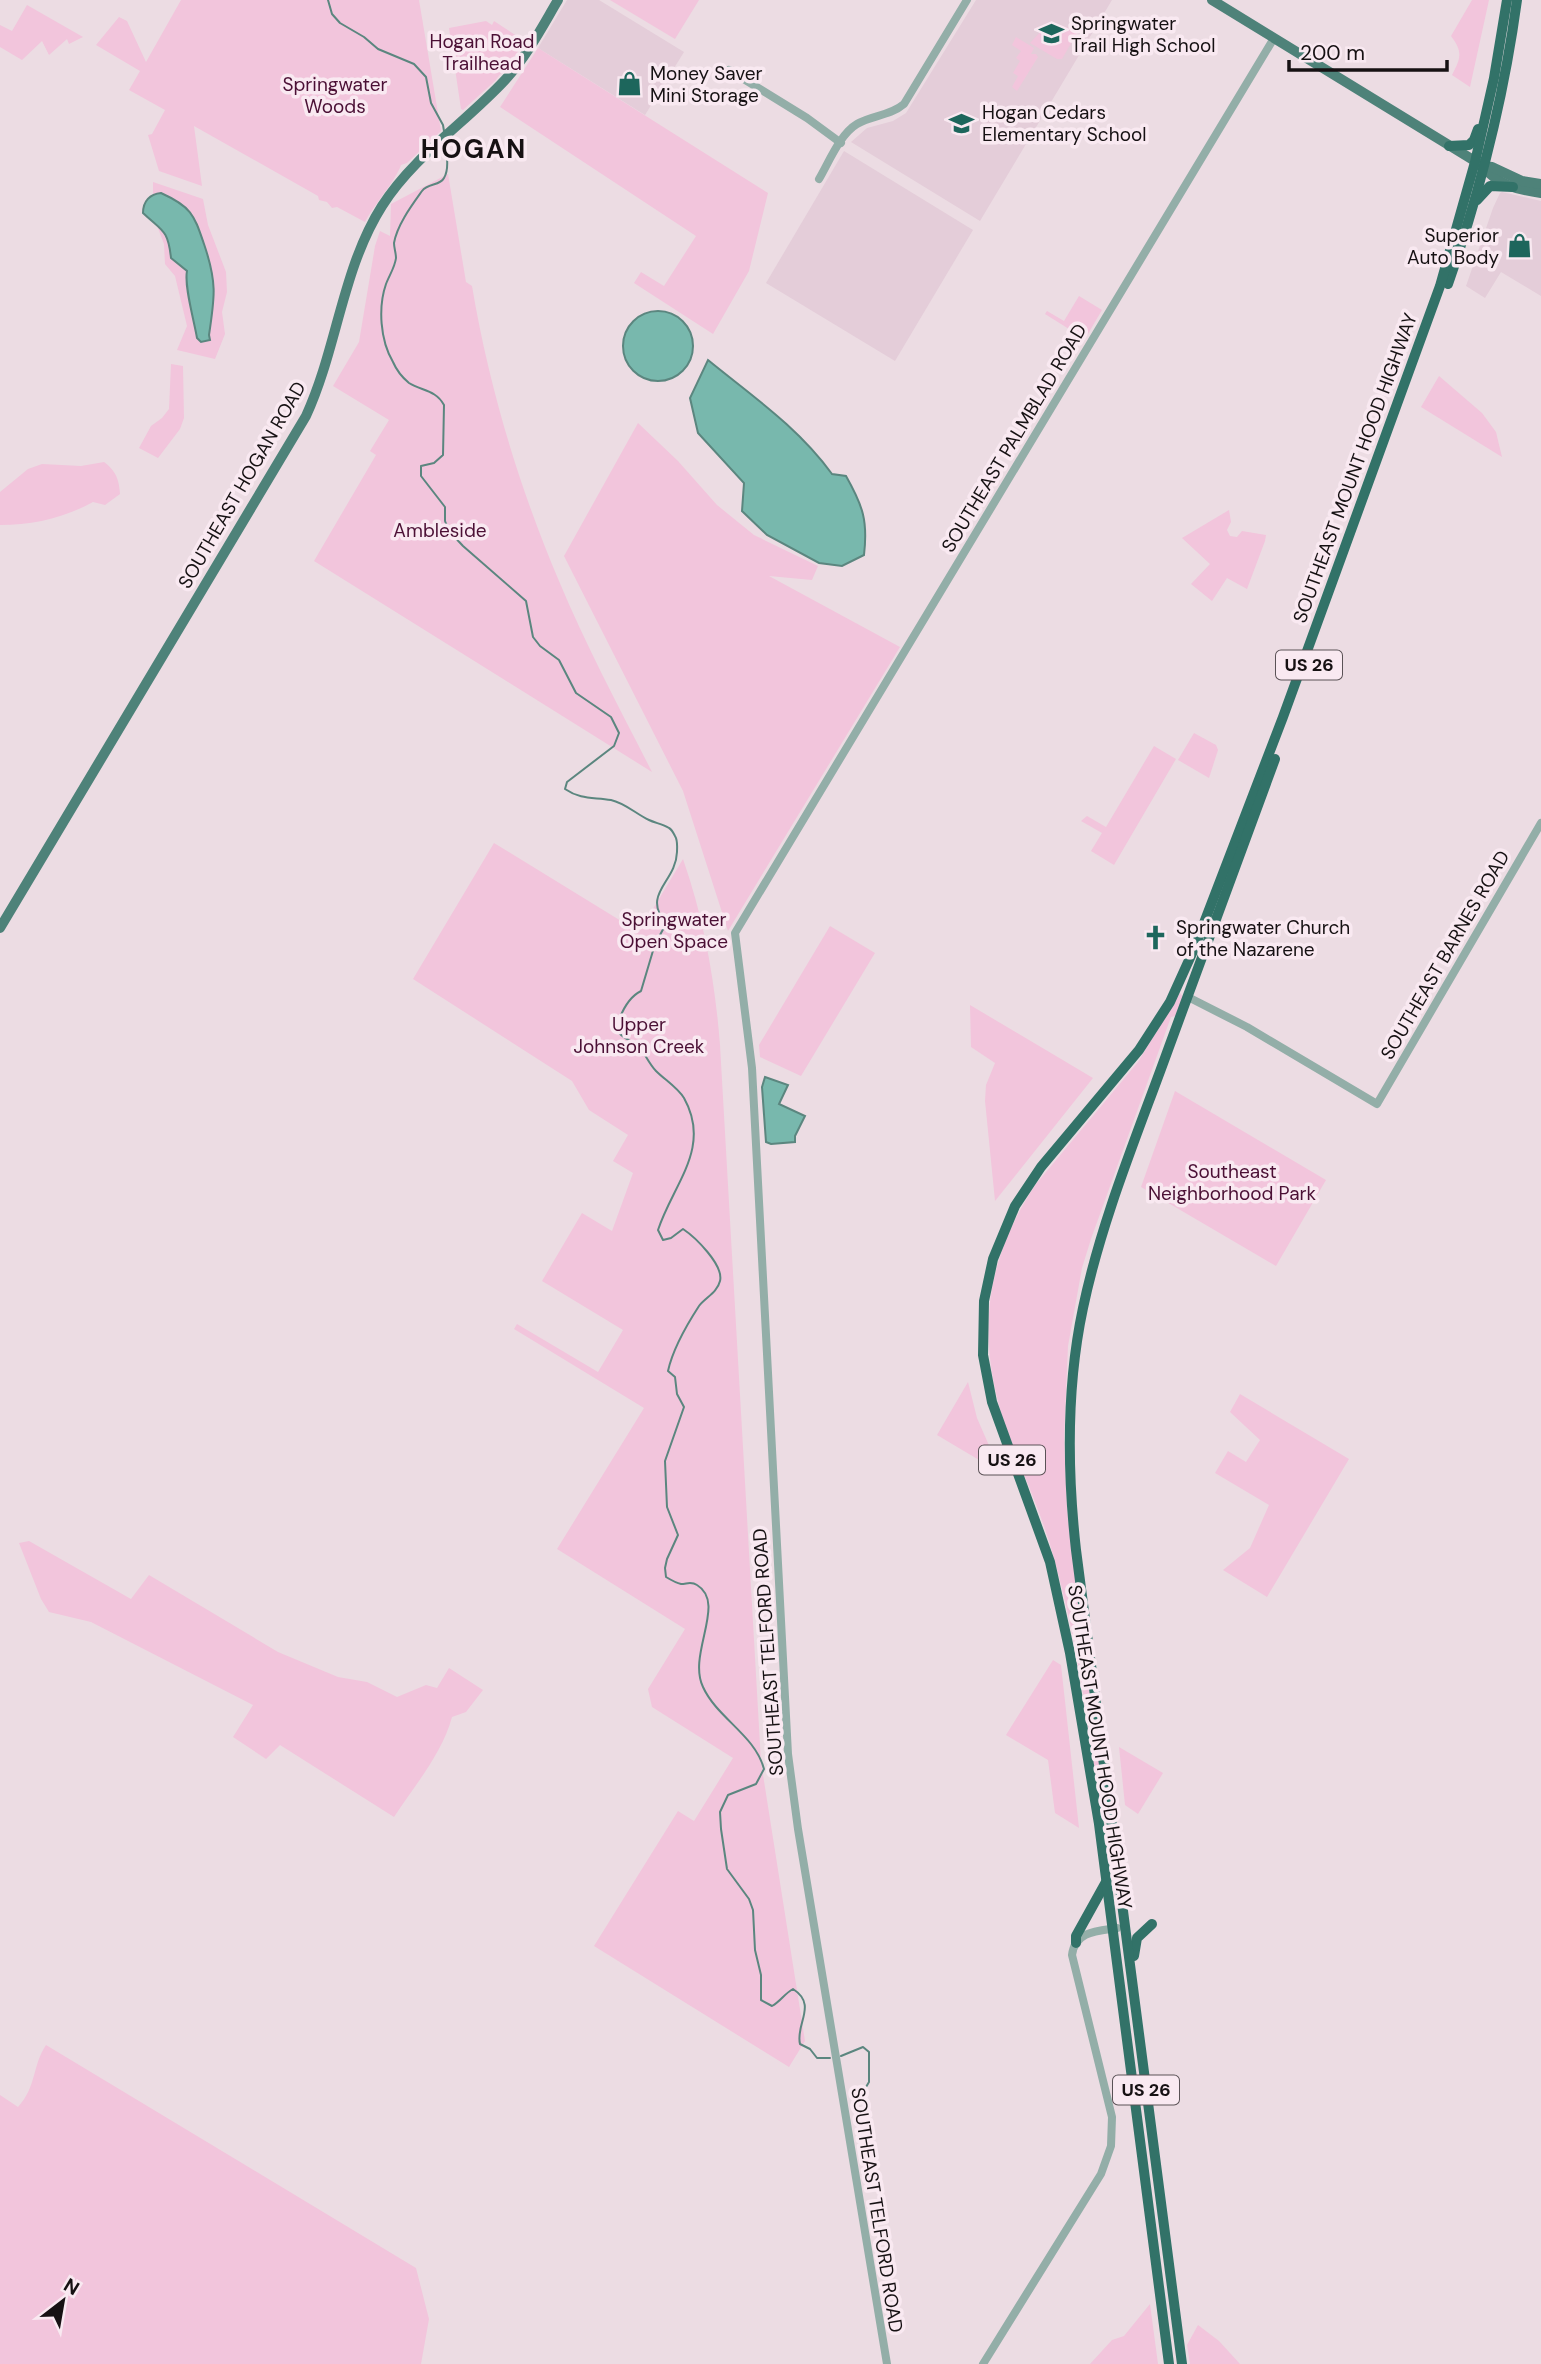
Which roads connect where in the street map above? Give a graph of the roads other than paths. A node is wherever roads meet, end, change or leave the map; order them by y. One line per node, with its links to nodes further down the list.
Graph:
1 (558, 0): 20 (main road, SOUTHEAST HOGAN ROAD)
2 (967, 0): 11 (street)
3 (1212, 0): 7 (main road)
4 (1507, 0): 10 (highway, SOUTHEAST MOUNT HOOD HIGHWAY / US 26)
5 (1517, 0): 8 (highway, SOUTHEAST MOUNT HOOD HIGHWAY / US 26)
6 (1522, 0): 8 (highway)
7 (1274, 38): 12 (main road); 22 (street, SOUTHEAST PALMBLAD ROAD)
8 (1508, 55): 13 (highway, SOUTHEAST MOUNT HOOD HIGHWAY / US 26)
9 (729, 71): 11 (street)
10 (1491, 90): 12 (highway); 13 (highway, SOUTHEAST MOUNT HOOD HIGHWAY / US 26)
11 (841, 143): 14 (street)
12 (1449, 146): 13 (main road)
13 (1479, 164): 15 (main road); 16 (main road); 18 (highway, SOUTHEAST MOUNT HOOD HIGHWAY / US 26); 21 (highway, SOUTHEAST MOUNT HOOD HIGHWAY / US 26)
14 (819, 179)
15 (1541, 184)
16 (1513, 187): 17 (main road); 18 (highway)
17 (1541, 193)
18 (1472, 206): 23 (highway, SOUTHEAST MOUNT HOOD HIGHWAY / US 26)
19 (1541, 822): 23 (street, SOUTHEAST BARNES ROAD)
20 (0, 928)
21 (1202, 929): 23 (highway); 24 (highway, SOUTHEAST MOUNT HOOD HIGHWAY / US 26)
22 (735, 933): 32 (street, SOUTHEAST TELFORD ROAD)
23 (1188, 997): 27 (highway, SOUTHEAST MOUNT HOOD HIGHWAY / US 26)
24 (1099, 1824): 25 (highway, SOUTHEAST MOUNT HOOD HIGHWAY / US 26); 27 (highway)
25 (1106, 1882): 28 (highway, SOUTHEAST MOUNT HOOD HIGHWAY / US 26); 29 (highway)
26 (1152, 1924): 30 (highway)
27 (1125, 1927): 28 (street); 30 (highway, SOUTHEAST MOUNT HOOD HIGHWAY / US 26)
28 (1111, 1929): 29 (street); 31 (highway); 34 (highway, SOUTHEAST MOUNT HOOD HIGHWAY / US 26)
29 (1076, 1942): 33 (street)
30 (1133, 1983): 31 (highway, SOUTHEAST MOUNT HOOD HIGHWAY / US 26)
31 (1139, 2036): 35 (highway, SOUTHEAST MOUNT HOOD HIGHWAY / US 26)
32 (887, 2364)
33 (984, 2364)
34 (1169, 2364)
35 (1182, 2364)

